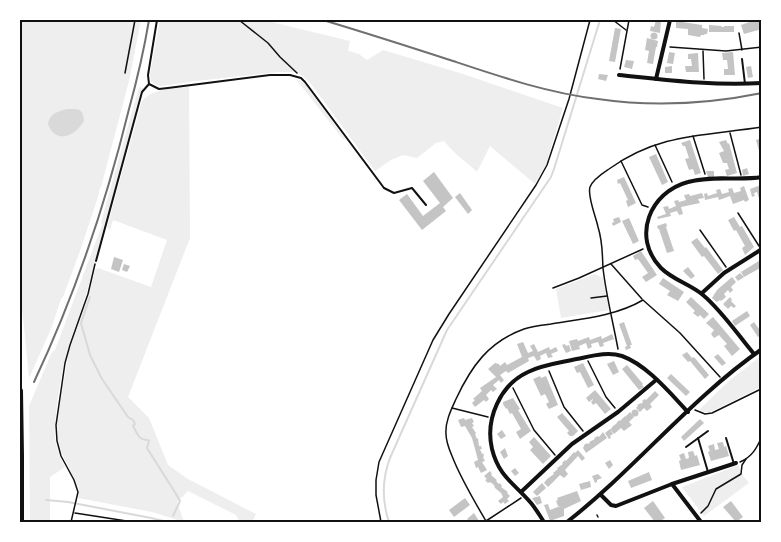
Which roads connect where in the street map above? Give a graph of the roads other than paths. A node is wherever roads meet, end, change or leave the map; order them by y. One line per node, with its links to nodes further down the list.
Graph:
1 (157, 20): 9 (lane)
2 (670, 20): 7 (street)
3 (716, 20): 4 (street)
4 (736, 20)
5 (742, 59): 10 (lane)
6 (619, 75): 7 (street)
7 (656, 79): 10 (street)
8 (762, 83): 10 (street)
9 (149, 84): 12 (lane); 14 (lane)
10 (745, 84)
11 (762, 177): 15 (street)
12 (426, 205)
13 (761, 249): 15 (street)
14 (96, 261)
15 (702, 294): 17 (street)
16 (762, 349): 17 (street)
17 (754, 354): 20 (street)
18 (656, 380): 20 (street); 28 (street); 28 (street)
19 (20, 391): 30 (highway)
20 (687, 412): 29 (street)
21 (708, 431): 22 (lane)
22 (698, 438): 24 (lane); 26 (lane)
23 (726, 438): 25 (lane)
24 (686, 447)
25 (735, 463): 26 (street)
26 (708, 472): 27 (street)
27 (672, 484): 29 (street); 33 (street)
28 (521, 492): 31 (street)
29 (600, 495): 32 (street)
30 (21, 522)
31 (544, 522)
32 (567, 522)
33 (701, 522)

